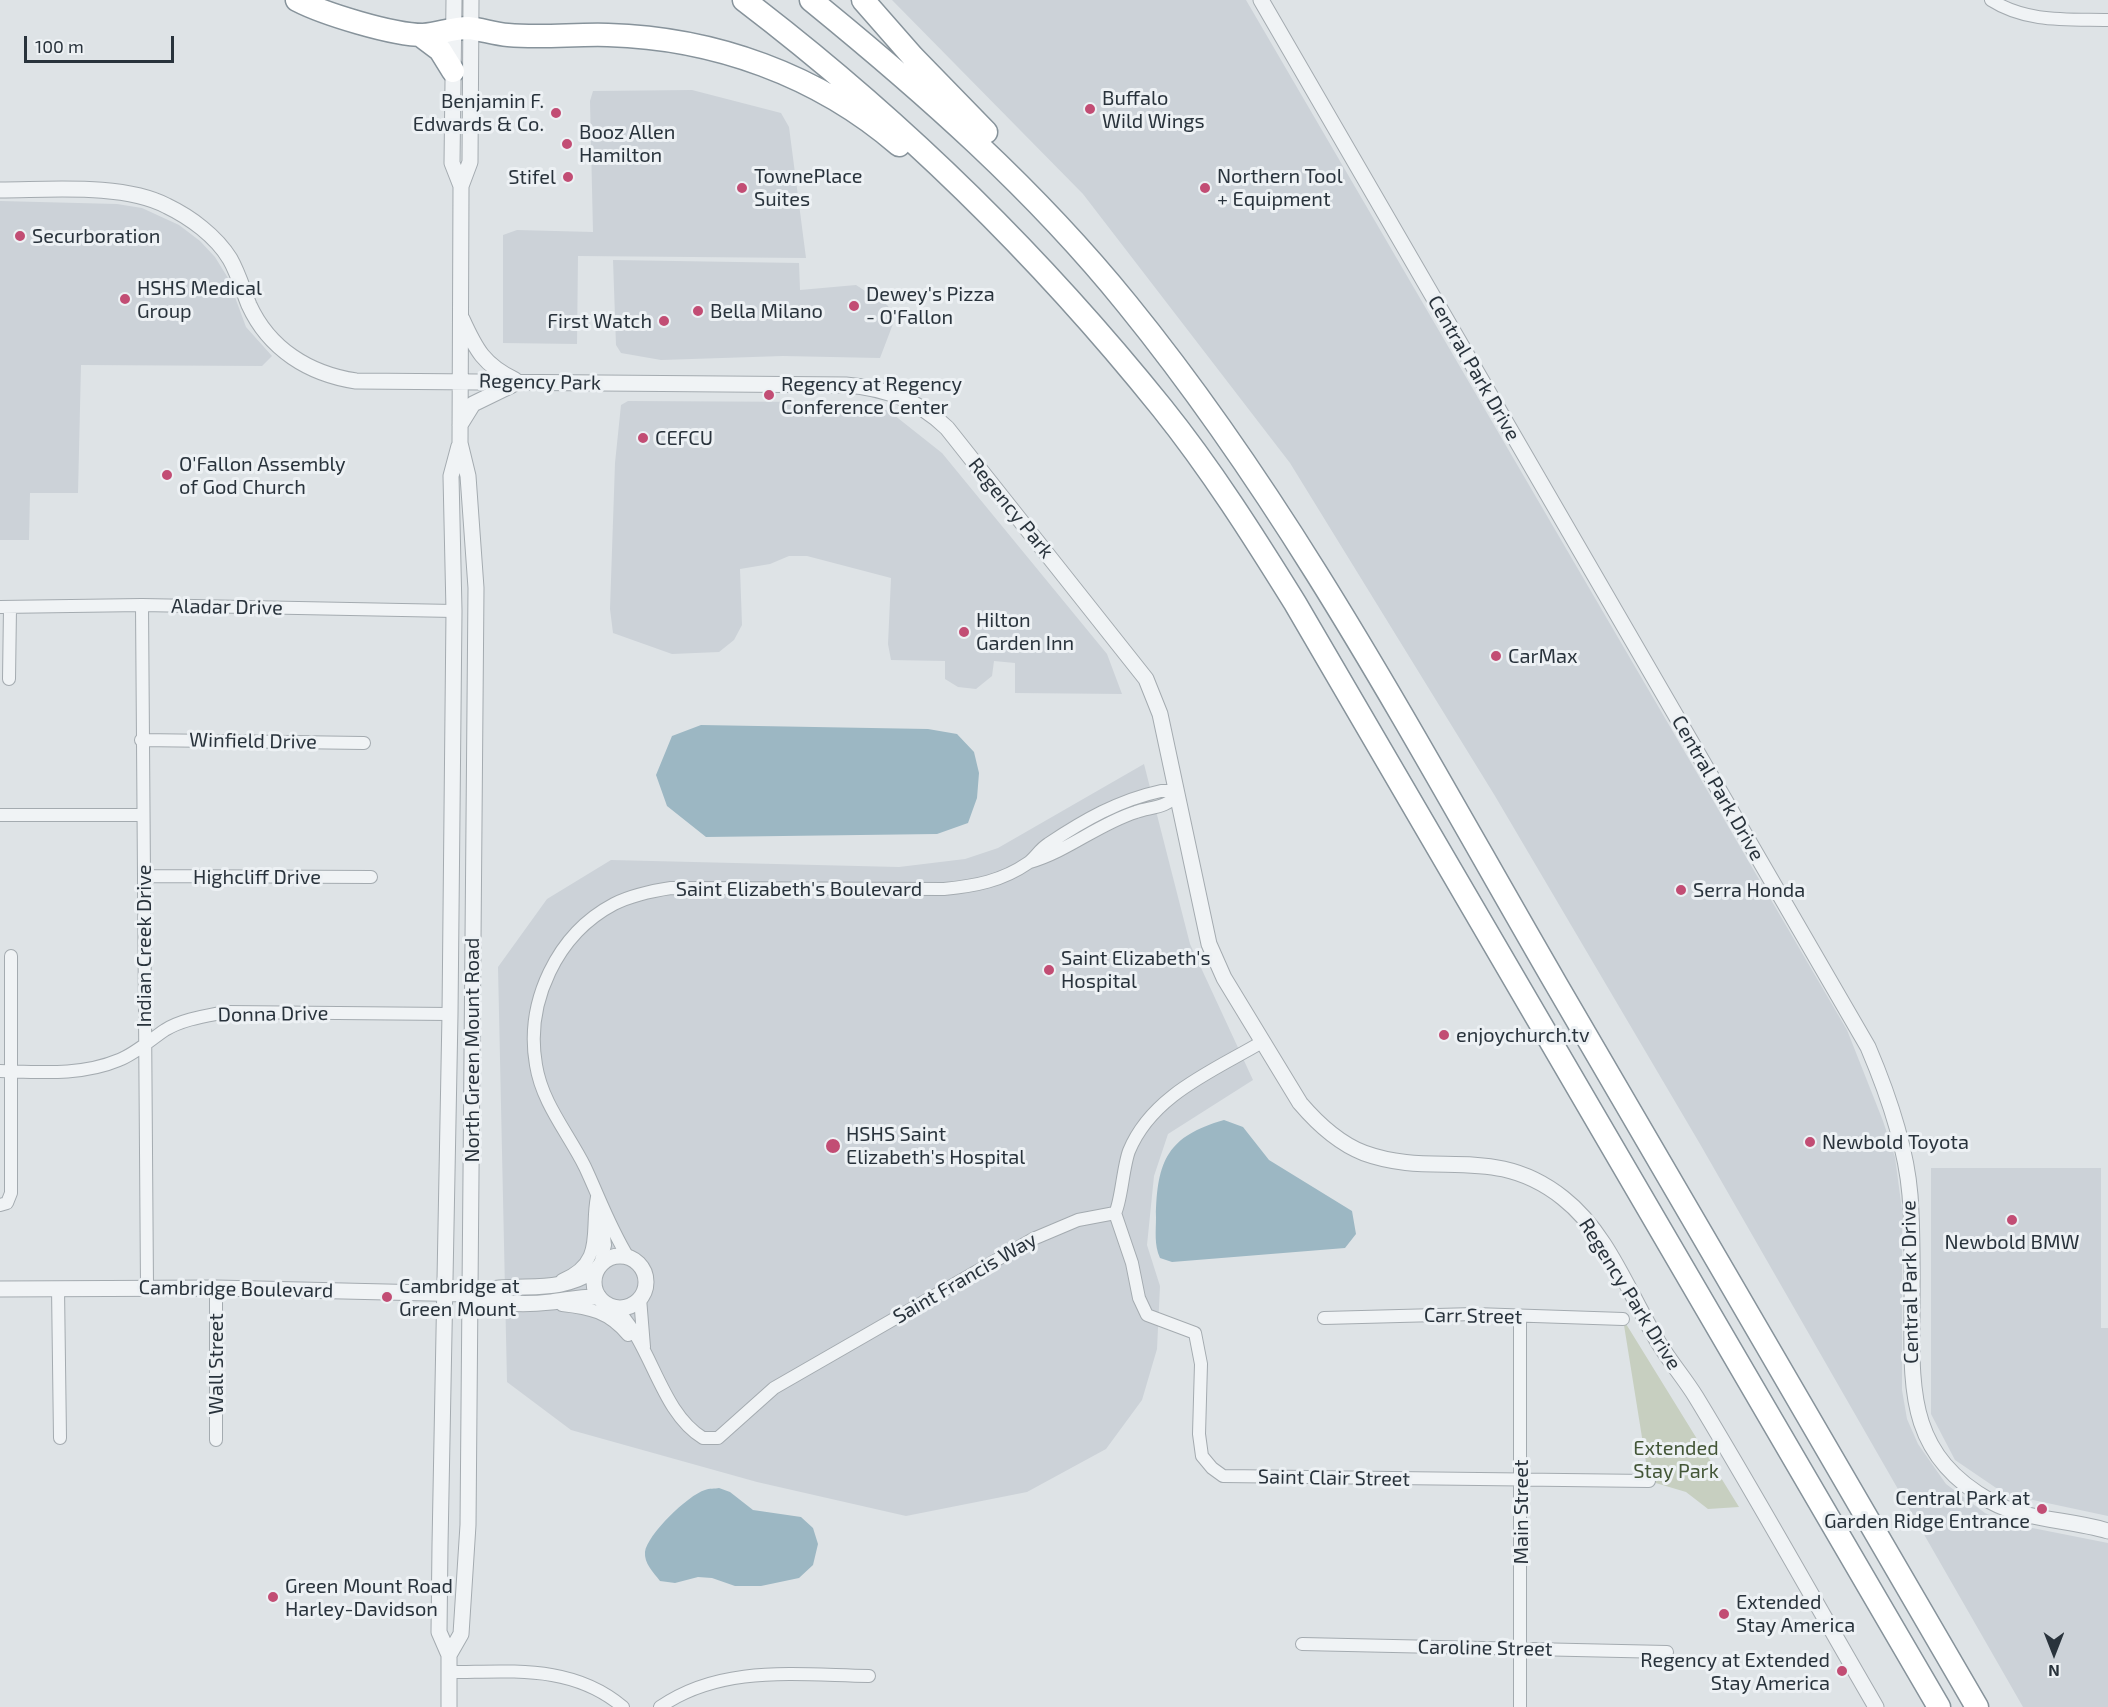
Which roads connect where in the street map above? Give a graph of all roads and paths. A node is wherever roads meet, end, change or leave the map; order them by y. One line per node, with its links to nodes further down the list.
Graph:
1 (297, 0): 11 (highway)
2 (454, 0): 10 (street, North Green Mount Road)
3 (471, 0): 10 (street, North Green Mount Road)
4 (744, 0): 15 (highway)
5 (811, 0): 16 (highway)
6 (863, 0): 16 (highway)
7 (1261, 0): 62 (street, Central Park Drive)
8 (1991, 0): 9 (street)
9 (2108, 20)
10 (463, 28): 11 (highway); 12 (street, North Green Mount Road); 13 (street, North Green Mount Road); 15 (highway)
11 (420, 35): 12 (highway)
12 (453, 71): 13 (street, North Green Mount Road)
13 (461, 186): 17 (street, North Green Mount Road)
14 (0, 190): 18 (street, Regency Park)
15 (1034, 262): 74 (highway)
16 (1124, 300): 75 (highway)
17 (460, 314): 18 (street, North Green Mount Road); 19 (street)
18 (460, 381): 19 (street, Regency Park); 20 (street, North Green Mount Road)
19 (520, 382): 20 (street); 28 (street, Regency Park)
20 (460, 425): 21 (street, North Green Mount Road)
21 (460, 443): 24 (street, North Green Mount Road); 48 (street, North Green Mount Road)
22 (142, 605): 23 (street, Aladar Drive); 24 (street, Aladar Drive); 26 (street, Indian Creek Drive)
23 (5, 607): 25 (street)
24 (454, 611): 34 (street, North Green Mount Road)
25 (9, 679)
26 (141, 740): 27 (street, Winfield Drive); 30 (street, Indian Creek Drive)
27 (364, 743)
28 (1177, 794): 35 (street, Regency Park); 38 (street, Saint Elizabeth's Boulevard)
29 (0, 815): 30 (street)
30 (142, 815): 31 (street, Indian Creek Drive)
31 (144, 876): 32 (street, Highcliff Drive); 36 (street, Indian Creek Drive)
32 (371, 877)
33 (11, 956): 37 (street)
34 (450, 1014): 36 (street, Donna Drive); 47 (street, North Green Mount Road)
35 (1262, 1042): 40 (street); 73 (street, Regency Park Drive)
36 (144, 1045): 37 (street, Donna Drive); 43 (street, Indian Creek Drive)
37 (6, 1071): 39 (street)
38 (600, 1202): 41 (street, Saint Elizabeth's Boulevard); 42 (street, Saint Elizabeth's Boulevard); 49 (street, Saint Elizabeth's Boulevard)
39 (0, 1205)
40 (1115, 1213): 57 (street, Saint Francis Way); 60 (street, Saint Clair Street)
41 (628, 1257): 42 (street, Saint Elizabeth's Boulevard); 51 (street, Saint Elizabeth's Boulevard)
42 (599, 1267): 49 (street, Saint Elizabeth's Boulevard); 50 (street, Saint Elizabeth's Boulevard)
43 (147, 1287): 44 (street, Cambridge Boulevard); 45 (street, Cambridge Boulevard)
44 (58, 1288): 46 (street, Cambridge Boulevard); 58 (street)
45 (216, 1288): 47 (street, Cambridge Boulevard); 59 (street, Wall Street)
46 (0, 1289)
47 (446, 1293): 48 (street, Cambridge Boulevard); 66 (street, North Green Mount Road)
48 (471, 1294): 49 (street, Saint Elizabeth's Boulevard); 66 (street, North Green Mount Road)
49 (551, 1294): 50 (street, Saint Elizabeth's Boulevard); 57 (street, Saint Francis Way)
50 (599, 1298): 52 (street)
51 (640, 1298): 52 (street); 56 (street, Saint Francis Way)
52 (614, 1307): 56 (street, Saint Francis Way)
53 (1324, 1317): 54 (street, Carr Street)
54 (1520, 1317): 55 (street, Carr Street); 60 (street, Main Street)
55 (1623, 1319)
56 (644, 1347): 57 (street, Saint Francis Way)
57 (651, 1362)
58 (60, 1437)
59 (216, 1440)
60 (1521, 1480): 61 (street, Saint Clair Street); 64 (street, Main Street)
61 (1650, 1481)
62 (2108, 1531)
63 (1302, 1644): 64 (street, Caroline Street)
64 (1520, 1649): 65 (street, Caroline Street); 72 (street, Main Street)
65 (1667, 1652)
66 (449, 1655): 67 (street, North Green Mount Road)
67 (449, 1672): 69 (street, North Green Mount Road); 70 (street)
68 (869, 1676): 71 (street)
69 (449, 1707)
70 (623, 1707)
71 (660, 1707)
72 (1520, 1707)
73 (1876, 1707)
74 (1939, 1707)
75 (1977, 1707)

